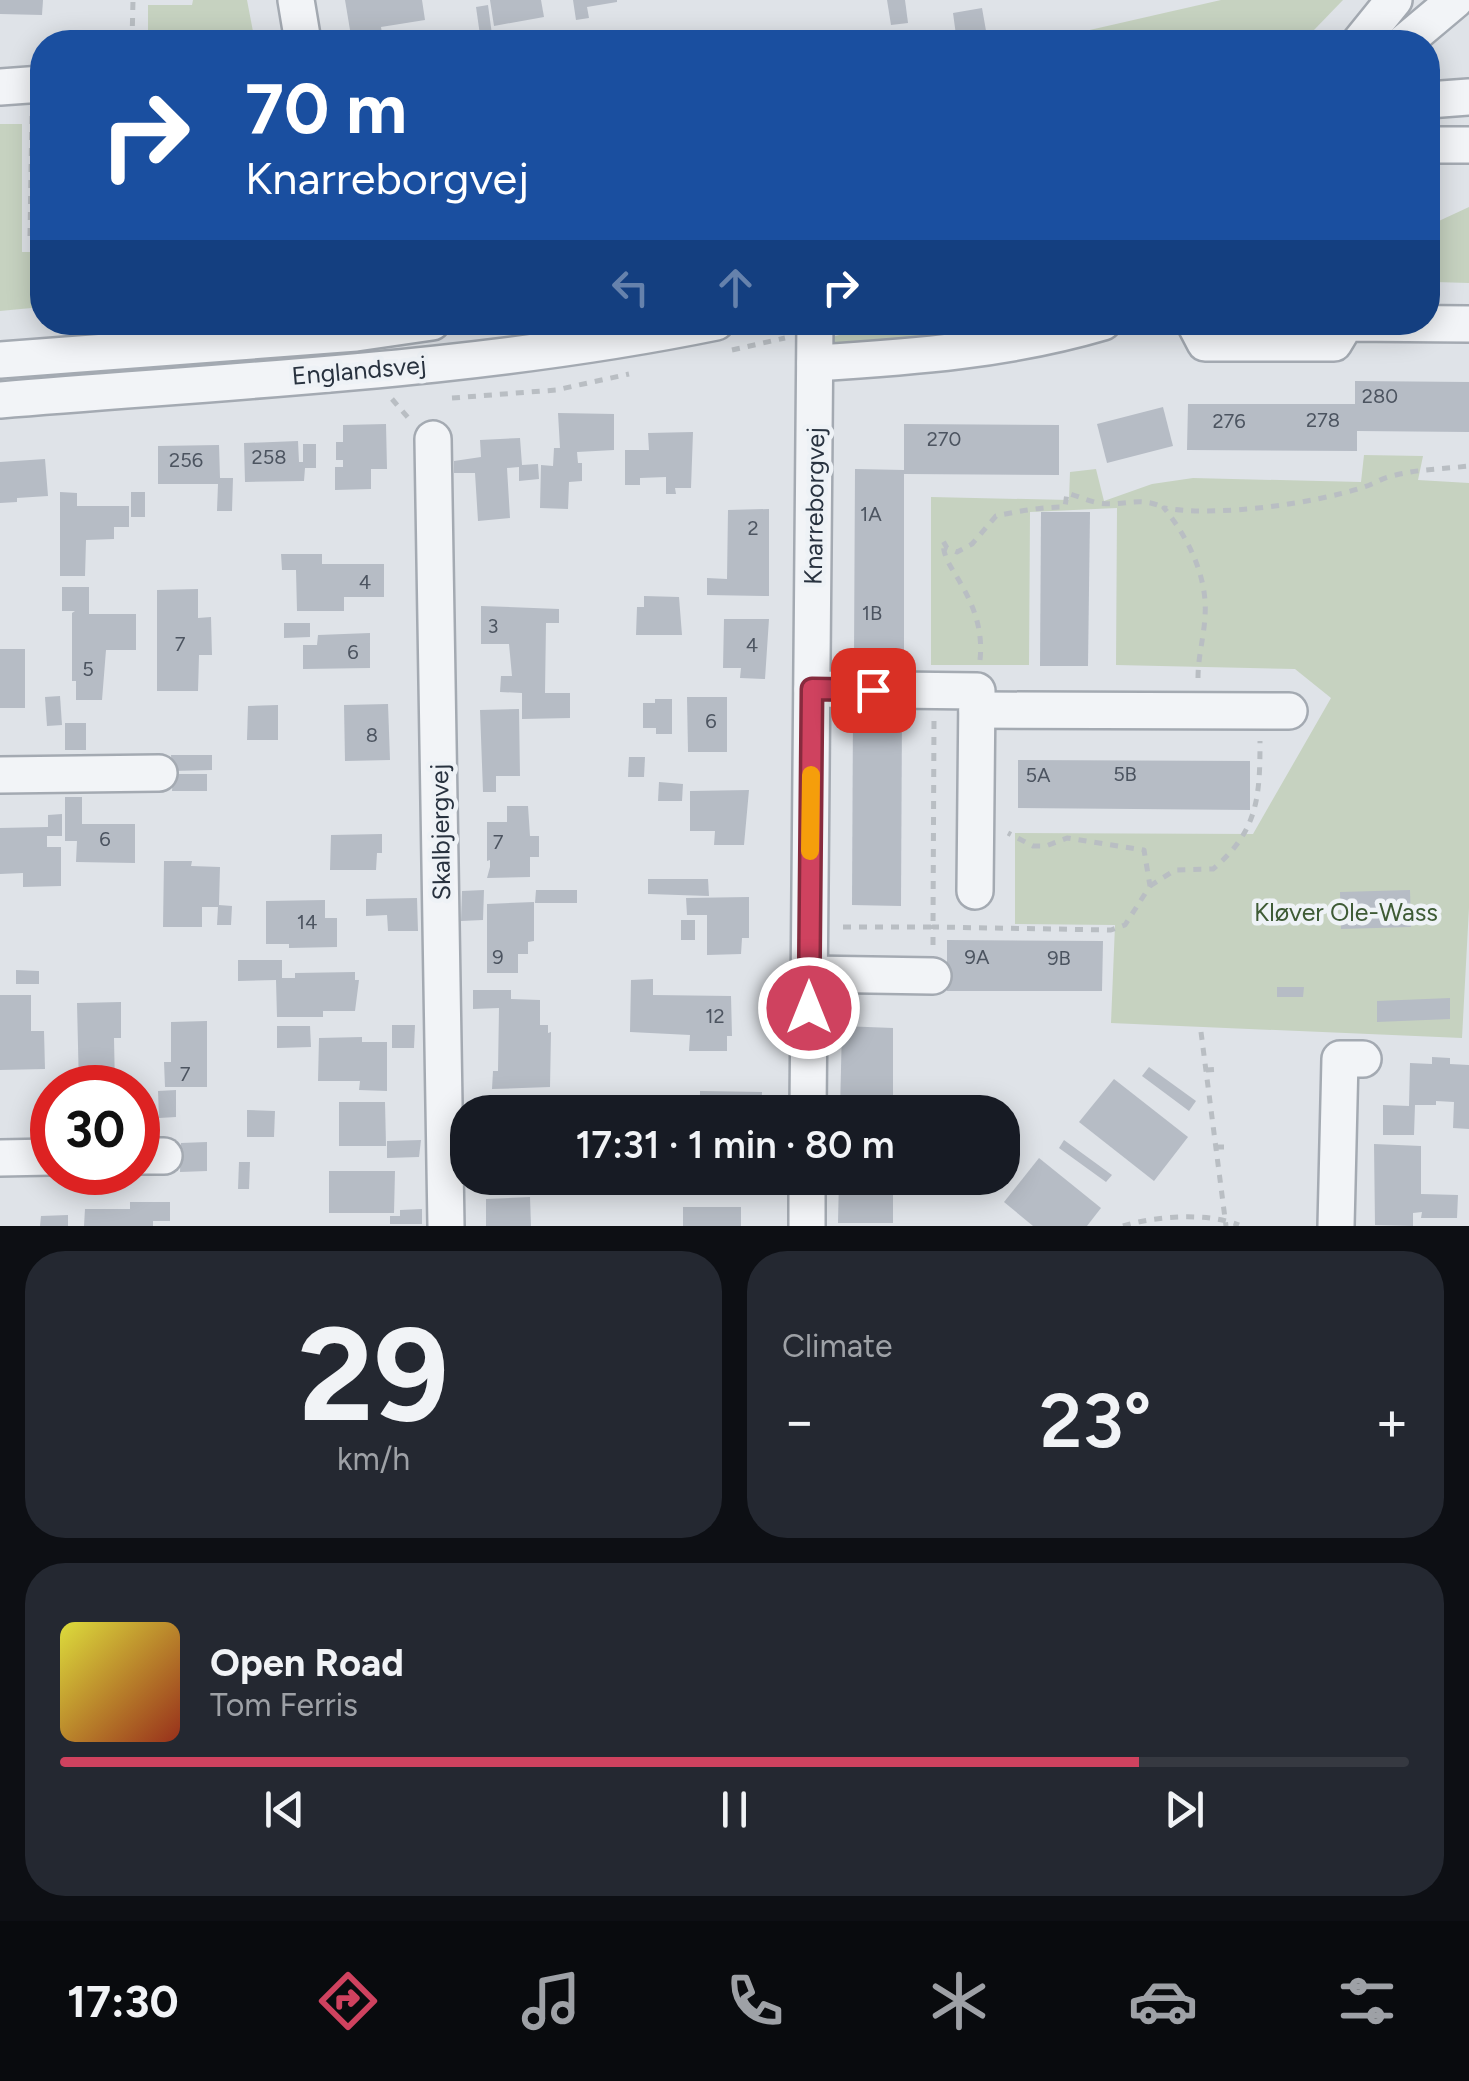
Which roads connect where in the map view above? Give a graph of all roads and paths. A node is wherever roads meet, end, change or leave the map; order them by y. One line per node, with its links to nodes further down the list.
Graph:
1 (133, 0): 5 (path)
2 (296, 0): 6 (street)
3 (1394, 0): 7 (street)
4 (1454, 0): 8 (street)
5 (132, 30)
6 (301, 30)
7 (1370, 30)
8 (1419, 30)
9 (25, 85): 14 (path)
10 (1469, 97): 11 (street)
11 (1440, 99)
12 (1440, 144): 13 (street)
13 (1469, 145)
14 (30, 236)
15 (1440, 324): 16 (street)
16 (1469, 324)
17 (277, 335): 23 (street, Englandsvej)
18 (652, 335): 25 (street, Englandsvej)
19 (815, 335): 24 (street, Knarreborgvej)
20 (1059, 335): 24 (street)
21 (1201, 335): 22 (street)
22 (1339, 335)
23 (0, 360)
24 (815, 363): 29 (street, Knarreborgvej)
25 (0, 400)
26 (434, 439): 56 (street, Skalbjergvej)
27 (1469, 466): 28 (path)
28 (1164, 508): 31 (path); 32 (path)
29 (812, 689): 30 (street); 39 (street, Knarreborgvej)
30 (934, 691): 31 (street); 40 (path)
31 (977, 701): 32 (street); 36 (street)
32 (1199, 711): 33 (street)
33 (1275, 711): 37 (path)
34 (159, 773): 35 (street)
35 (0, 775)
36 (976, 833): 37 (path); 38 (street)
37 (1150, 886): 40 (path)
38 (975, 891)
39 (810, 927): 40 (path); 41 (street, Knarreborgvej)
40 (933, 927)
41 (809, 974): 42 (street); 47 (street, Knarreborgvej)
42 (933, 976)
43 (1201, 1032): 46 (path)
44 (1363, 1059): 59 (street)
45 (1220, 1068): 46 (path)
46 (1206, 1070): 48 (path)
47 (808, 1095)
48 (1216, 1147): 49 (path); 53 (path)
49 (1230, 1148)
50 (30, 1157): 51 (street)
51 (0, 1158)
52 (808, 1195): 57 (street)
53 (1226, 1223): 54 (path); 55 (path)
54 (1136, 1224): 58 (path)
55 (1238, 1224)
56 (446, 1226)
57 (807, 1226)
58 (1123, 1226)
59 (1336, 1226)

